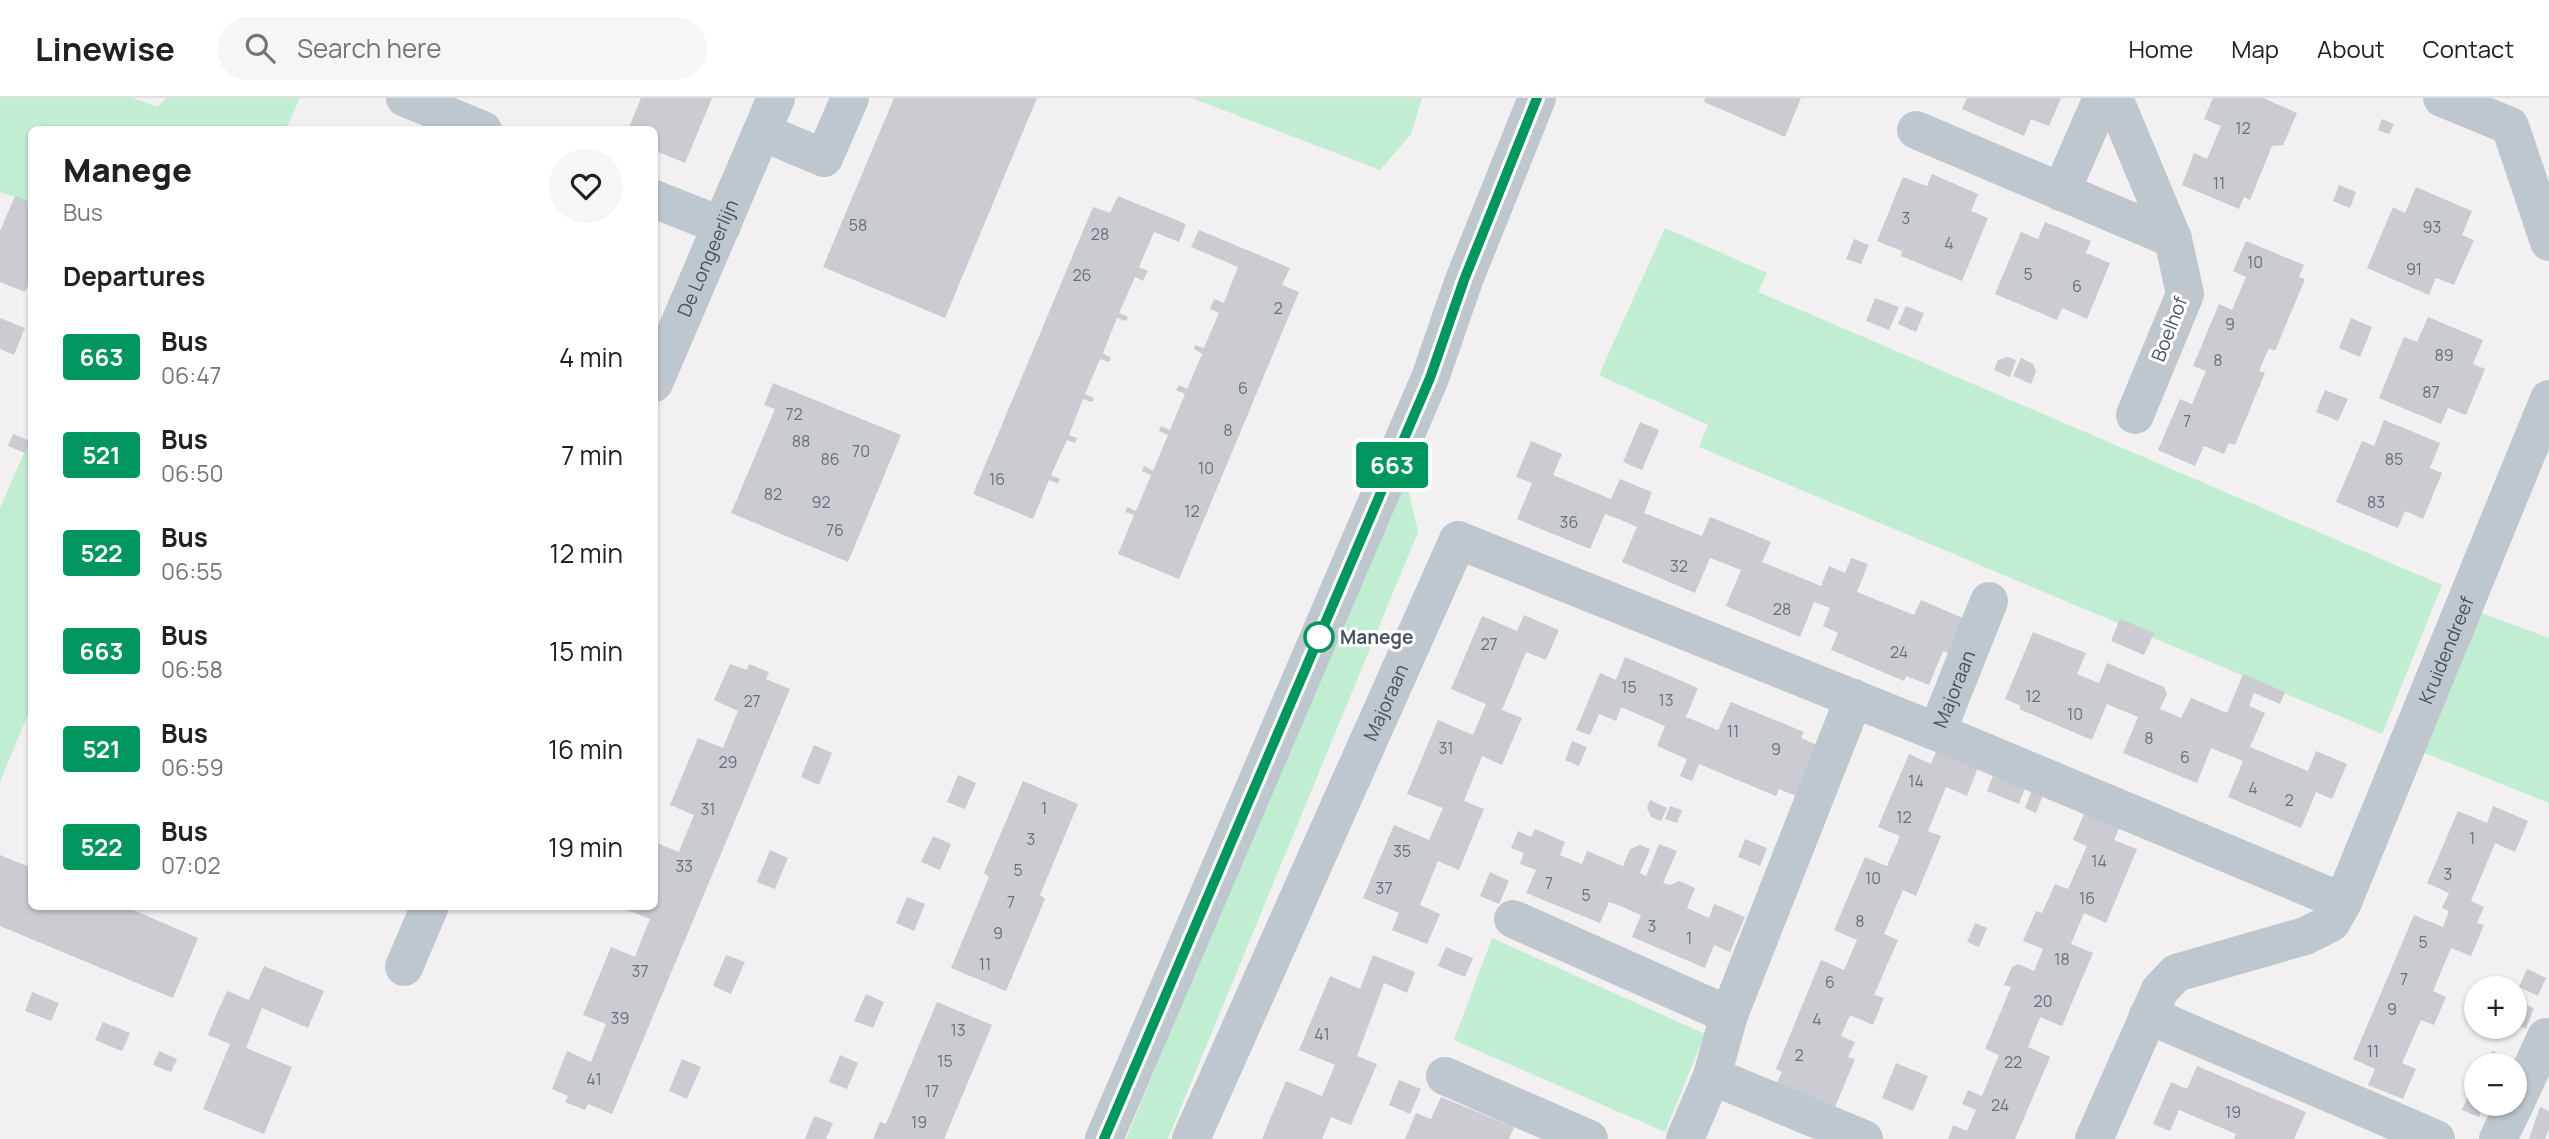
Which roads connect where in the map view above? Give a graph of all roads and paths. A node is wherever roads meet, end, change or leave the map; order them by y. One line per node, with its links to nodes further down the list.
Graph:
1 (405, 98): 9 (street)
2 (850, 98): 8 (street, De Longeerlijn)
3 (2102, 98): 11 (street)
4 (2113, 98): 14 (street, Boelhof)
5 (2442, 98): 7 (street)
6 (1530, 108): 33 (street)
7 (2516, 112): 15 (street)
8 (769, 115): 13 (street, De Longeerlijn)
9 (473, 126)
10 (1916, 130): 11 (street)
11 (2061, 192): 14 (street)
12 (658, 201): 13 (street)
13 (722, 226): 16 (street, De Longeerlijn)
14 (2173, 239): 18 (street, Boelhof)
15 (2549, 242)
16 (658, 374)
17 (2549, 399): 22 (street, Kruidendreef)
18 (2135, 415)
19 (1989, 601): 21 (street, Majoraan)
20 (1854, 698): 21 (street, Majoraan); 26 (street); 34 (street, Majoraan)
21 (1937, 732): 22 (street)
22 (2343, 902): 27 (street, Kruidendreef)
23 (428, 910): 25 (street)
24 (1513, 919): 26 (street)
25 (404, 967)
26 (1729, 1015): 30 (street)
27 (2148, 1015): 38 (street, Kruidendreef); 39 (street)
28 (2549, 1038): 31 (street)
29 (1446, 1076): 35 (street)
30 (1712, 1076): 36 (street); 37 (street)
31 (2527, 1078)
32 (2509, 1116): 40 (street)
33 (1104, 1139)
34 (1191, 1139)
35 (1589, 1139)
36 (1685, 1139)
37 (1864, 1139)
38 (2094, 1139)
39 (2436, 1139)
40 (2498, 1139)

